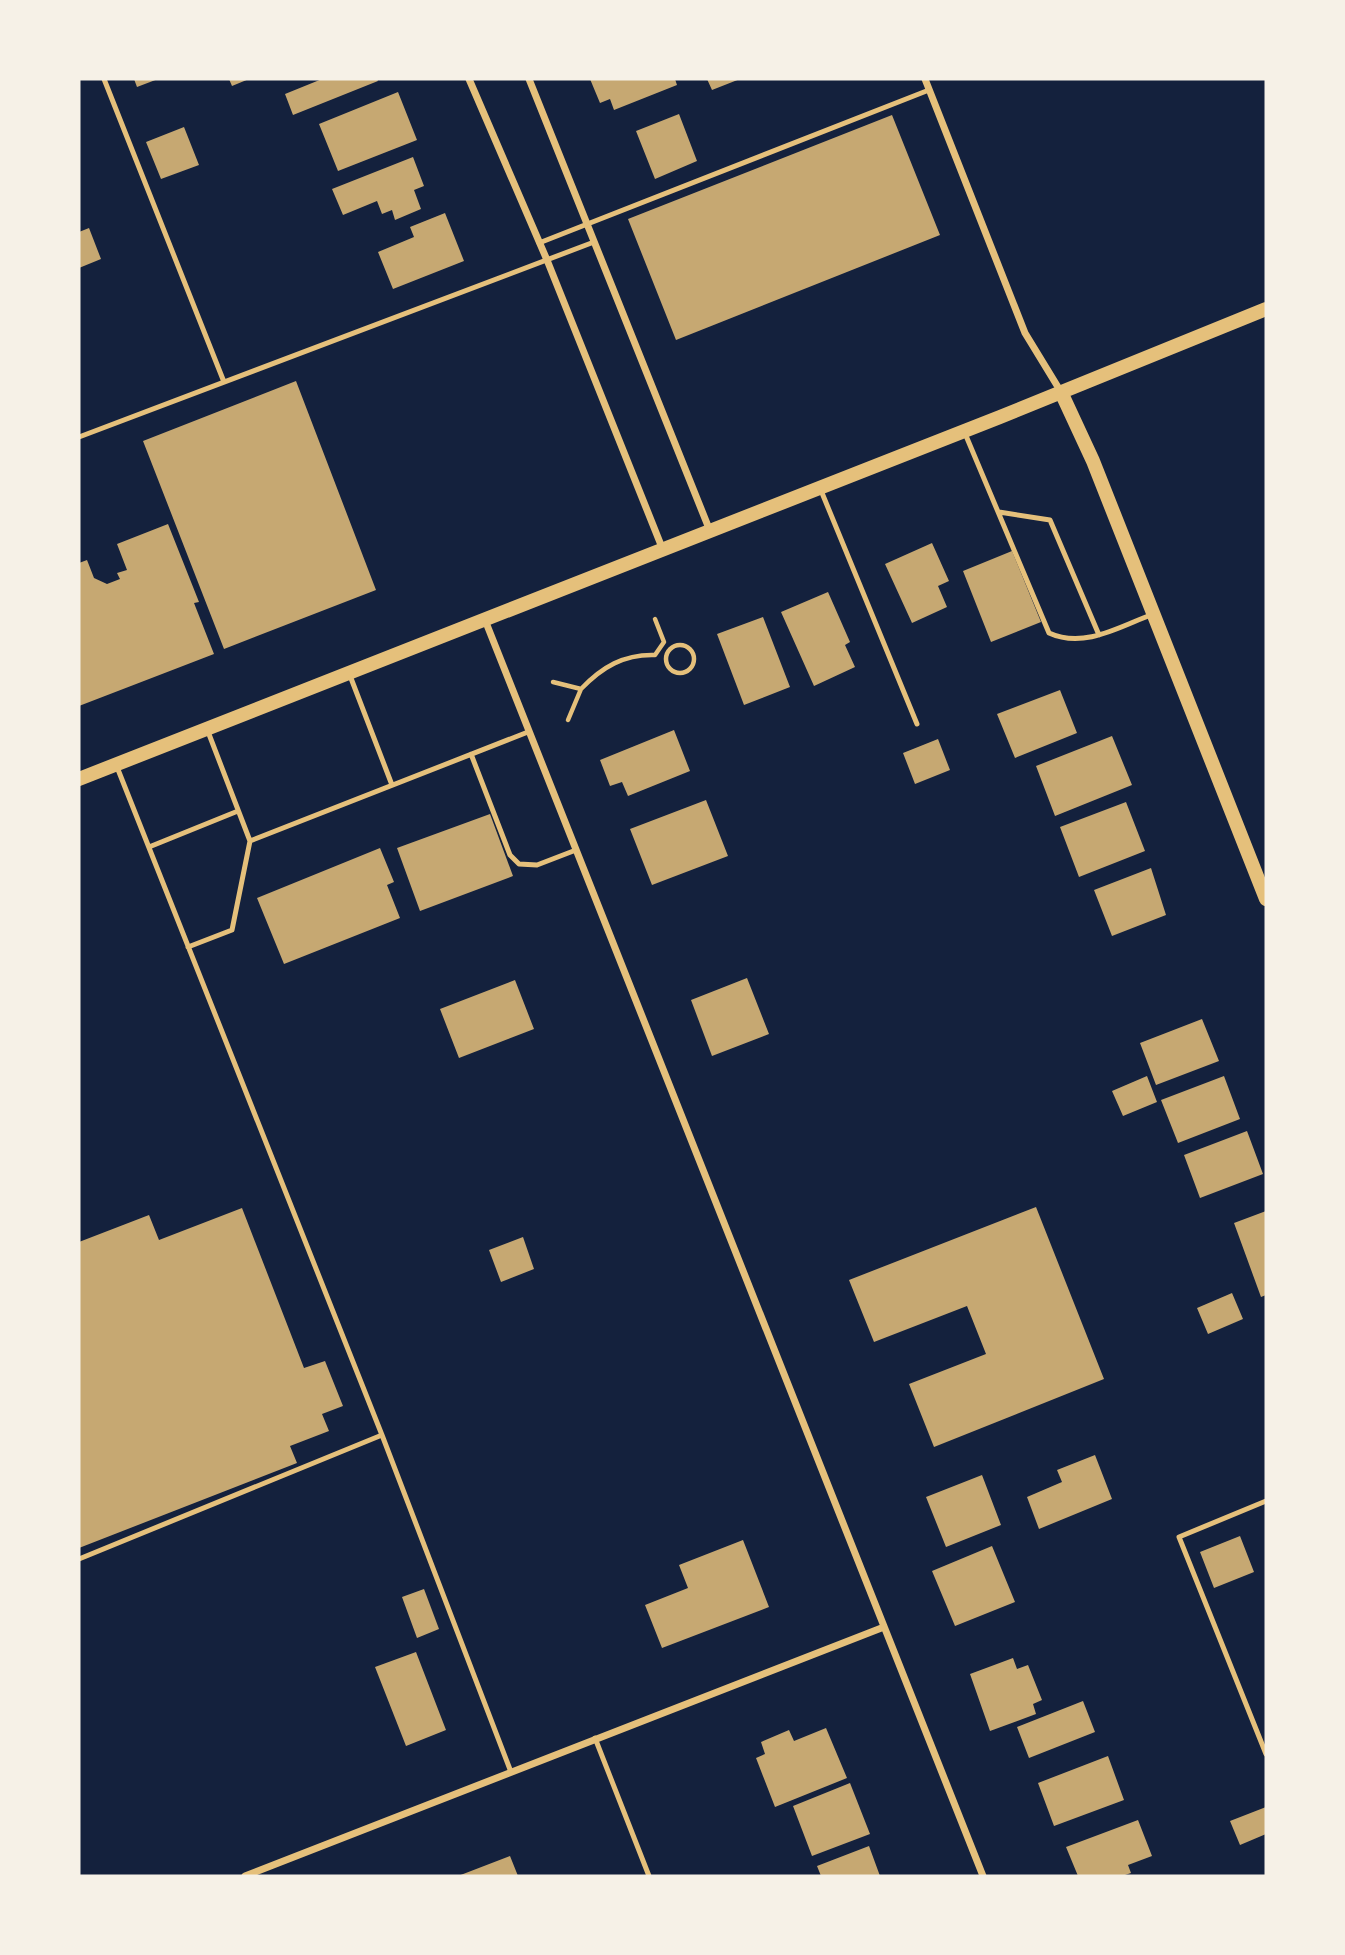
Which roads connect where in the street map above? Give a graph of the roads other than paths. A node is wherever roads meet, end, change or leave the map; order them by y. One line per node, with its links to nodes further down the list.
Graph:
1 (104, 79): 11 (lane)
2 (469, 79): 8 (street)
3 (529, 79): 6 (street)
4 (925, 79): 5 (street)
5 (929, 90): 6 (lane); 12 (street)
6 (587, 225): 7 (street); 8 (lane)
7 (594, 242): 9 (lane); 17 (street)
8 (539, 243): 9 (street)
9 (547, 260): 11 (lane); 18 (street)
10 (1266, 309): 12 (main road)
11 (224, 382): 14 (lane)
12 (1061, 392): 13 (main road); 19 (main road)
13 (964, 431): 15 (main road); 16 (lane)
14 (79, 438)
15 (820, 488): 17 (main road); 23 (lane)
16 (999, 512): 21 (lane); 21 (lane)
17 (710, 531): 18 (main road)
18 (663, 550): 20 (main road)
19 (1153, 614): 21 (lane); 34 (main road)
20 (485, 620): 22 (main road); 25 (street)
21 (1099, 635)
22 (349, 673): 24 (main road); 29 (lane)
23 (917, 724)
24 (207, 729): 27 (main road); 30 (lane)
25 (528, 732): 26 (lane); 33 (street)
26 (471, 754): 29 (lane); 33 (lane)
27 (116, 764): 28 (main road); 32 (lane)
28 (79, 779)
29 (393, 785): 31 (lane)
30 (239, 811): 31 (lane); 32 (lane)
31 (250, 841): 35 (lane)
32 (149, 847): 35 (lane)
33 (576, 850): 39 (street)
34 (1266, 899)
35 (188, 947): 36 (lane)
36 (382, 1435): 38 (lane); 42 (lane)
37 (1266, 1501): 41 (lane)
38 (79, 1559)
39 (884, 1627): 40 (street); 45 (street)
40 (595, 1738): 42 (street); 44 (lane)
41 (1266, 1754)
42 (511, 1772): 43 (street)
43 (245, 1876)
44 (649, 1876)
45 (983, 1876)

